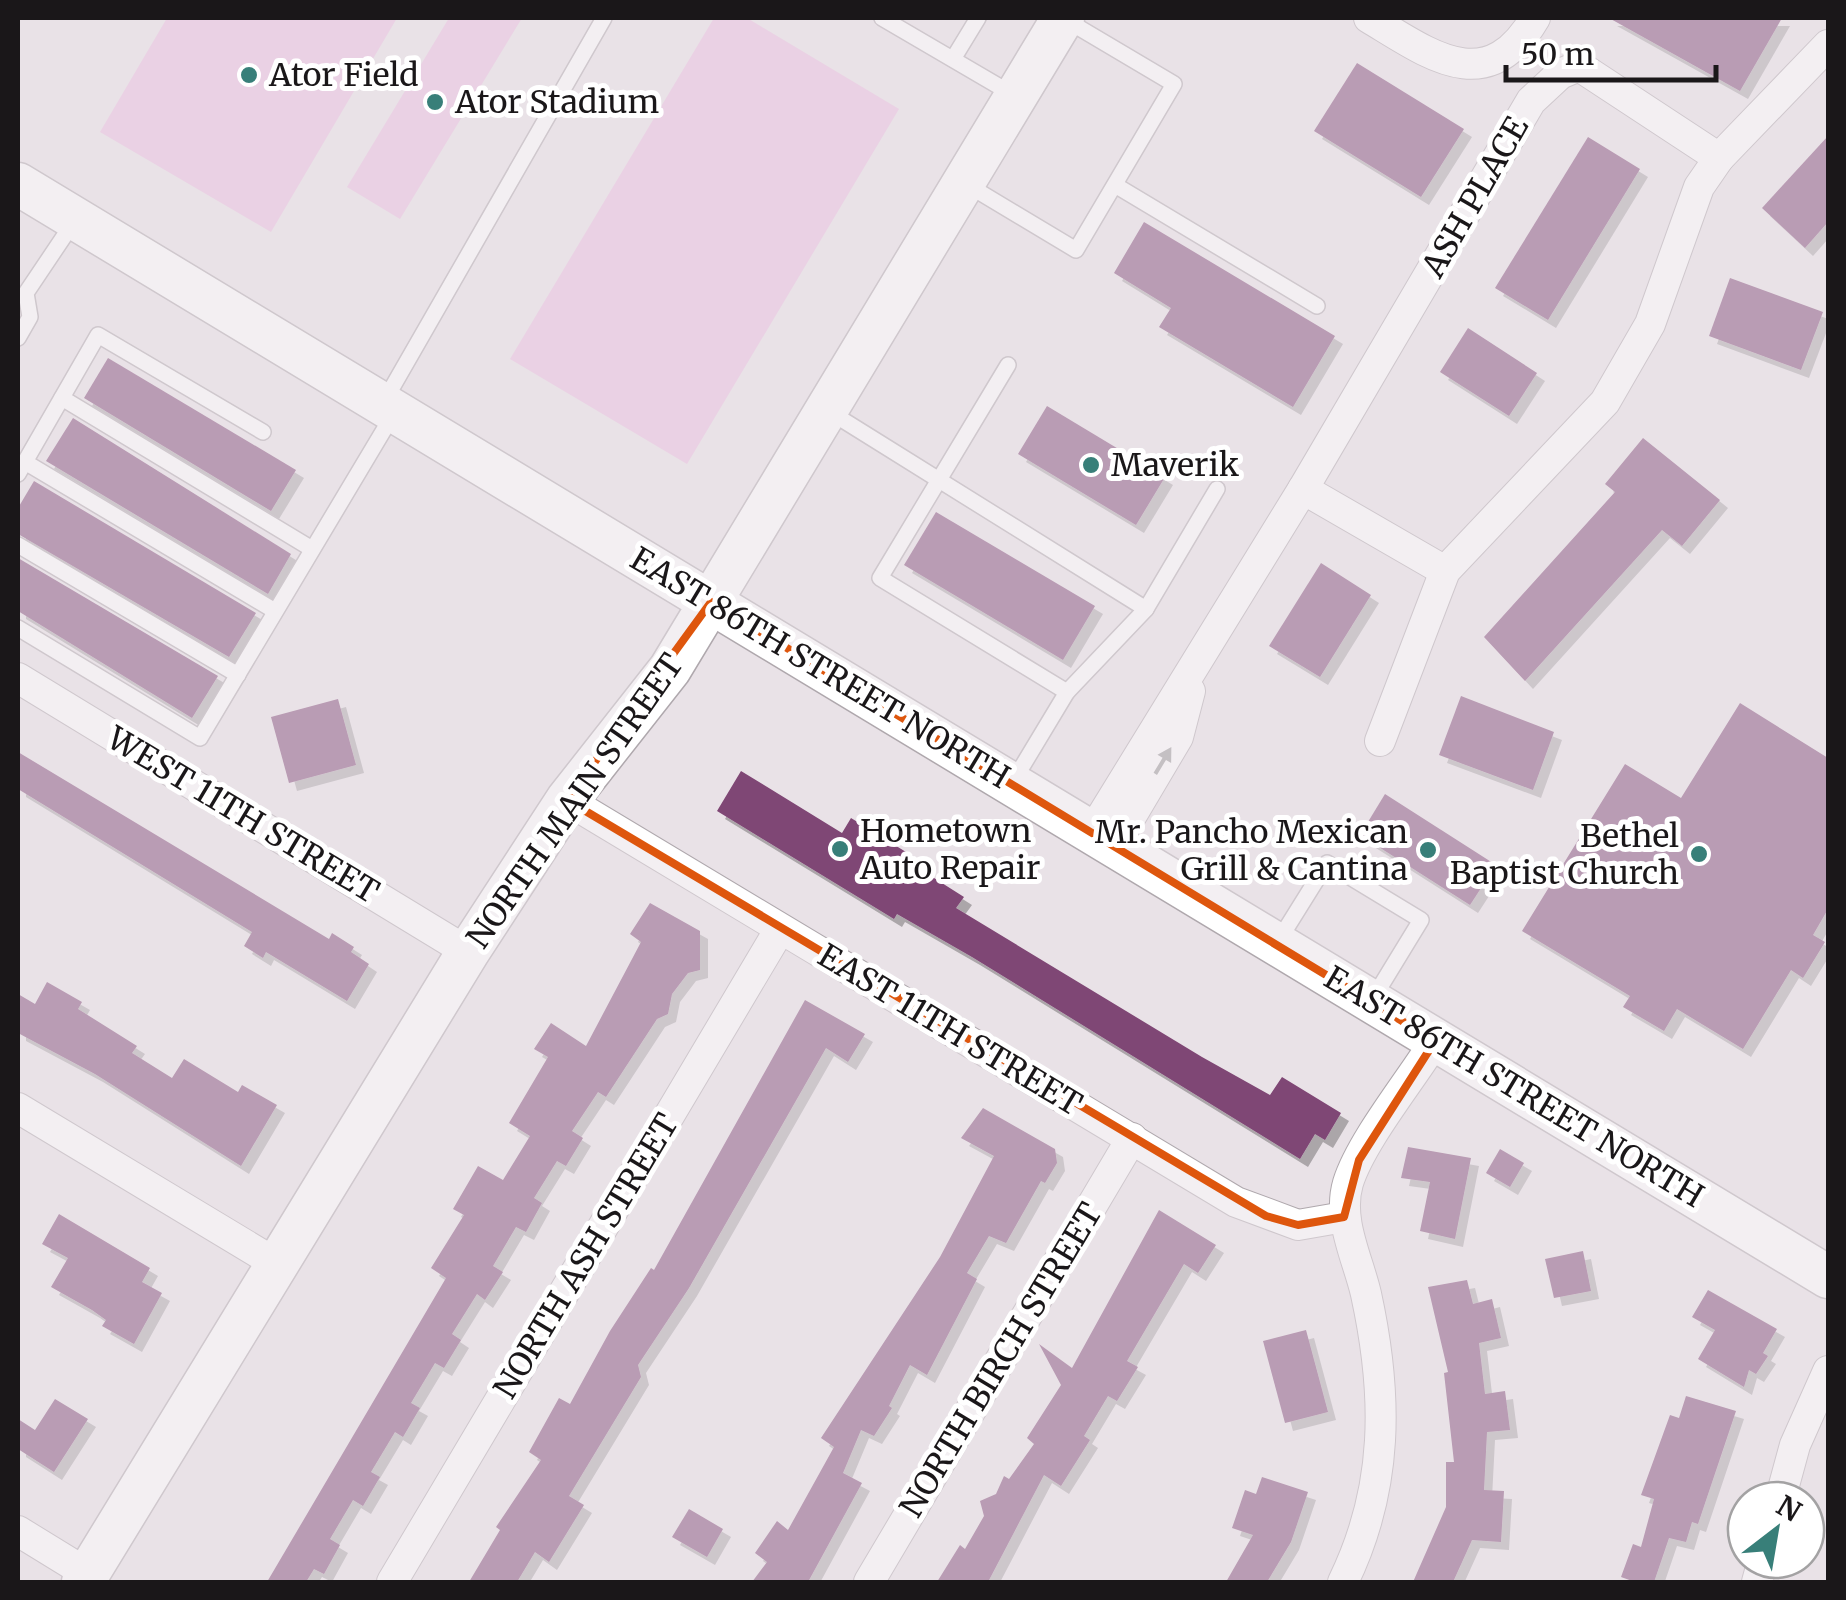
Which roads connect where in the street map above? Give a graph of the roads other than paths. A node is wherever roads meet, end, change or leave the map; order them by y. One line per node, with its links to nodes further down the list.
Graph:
1 (604, 18): 22 (lane)
2 (882, 18): 7 (lane)
3 (978, 18): 10 (lane)
4 (1063, 18): 11 (main road, NORTH MAIN STREET); 15 (lane)
5 (1369, 18): 8 (street)
6 (1536, 18): 8 (street)
7 (904, 23): 10 (lane)
8 (1402, 26)
9 (1828, 45): 12 (street)
10 (953, 60): 11 (lane)
11 (1015, 96): 13 (main road, NORTH MAIN STREET)
12 (1719, 158): 28 (street, ASH PLACE); 31 (street)
13 (964, 182): 15 (lane); 23 (main road, NORTH MAIN STREET)
14 (18, 184): 16 (main road, EAST 86TH STREET NORTH)
15 (1115, 185): 18 (lane)
16 (76, 220): 17 (lane); 22 (main road, EAST 86TH STREET NORTH)
17 (22, 292): 19 (lane)
18 (1317, 306)
19 (18, 338)
20 (1008, 365): 26 (lane)
21 (62, 398): 24 (lane); 25 (lane); 30 (lane)
22 (388, 408): 30 (lane); 32 (main road, EAST 86TH STREET NORTH)
23 (827, 410): 26 (lane); 32 (main road, NORTH MAIN STREET)
24 (263, 432)
25 (21, 468): 34 (lane)
26 (939, 480): 33 (lane); 38 (lane)
27 (1217, 490): 33 (lane)
28 (1303, 490): 31 (street); 42 (street, ASH PLACE)
29 (18, 545): 36 (lane)
30 (312, 549): 34 (lane)
31 (1445, 572): 39 (street)
32 (710, 602): 40 (main road, EAST 86TH STREET NORTH); 41 (main road, NORTH MAIN STREET)
33 (1146, 609): 38 (lane)
34 (275, 611): 36 (lane)
35 (18, 628): 36 (lane)
36 (238, 674)
37 (18, 678): 45 (street, WEST 11TH STREET)
38 (1068, 692): 40 (lane)
39 (1380, 741)
40 (1012, 784): 42 (main road, EAST 86TH STREET NORTH)
41 (567, 800): 43 (street, EAST 11TH STREET); 45 (main road, NORTH MAIN STREET)
42 (1102, 838): 44 (main road, EAST 86TH STREET NORTH)
43 (780, 929): 49 (street, EAST 11TH STREET); 57 (street, NORTH ASH STREET)
44 (1276, 944): 46 (main road, EAST 86TH STREET NORTH); 46 (lane)
45 (468, 952): 51 (main road, NORTH MAIN STREET)
46 (1372, 1002): 47 (main road, EAST 86TH STREET NORTH)
47 (1435, 1040): 50 (street); 52 (main road, EAST 86TH STREET NORTH)
48 (18, 1108): 51 (street)
49 (1132, 1138): 50 (street, EAST 11TH STREET); 58 (street, NORTH BIRCH STREET)
50 (1344, 1217): 59 (street)
51 (276, 1264): 56 (main road, NORTH MAIN STREET)
52 (1828, 1276)
53 (1828, 1370): 54 (street)
54 (1785, 1480)
55 (18, 1531): 56 (street)
56 (85, 1578)
57 (392, 1582)
58 (869, 1582)
59 (1343, 1582)

